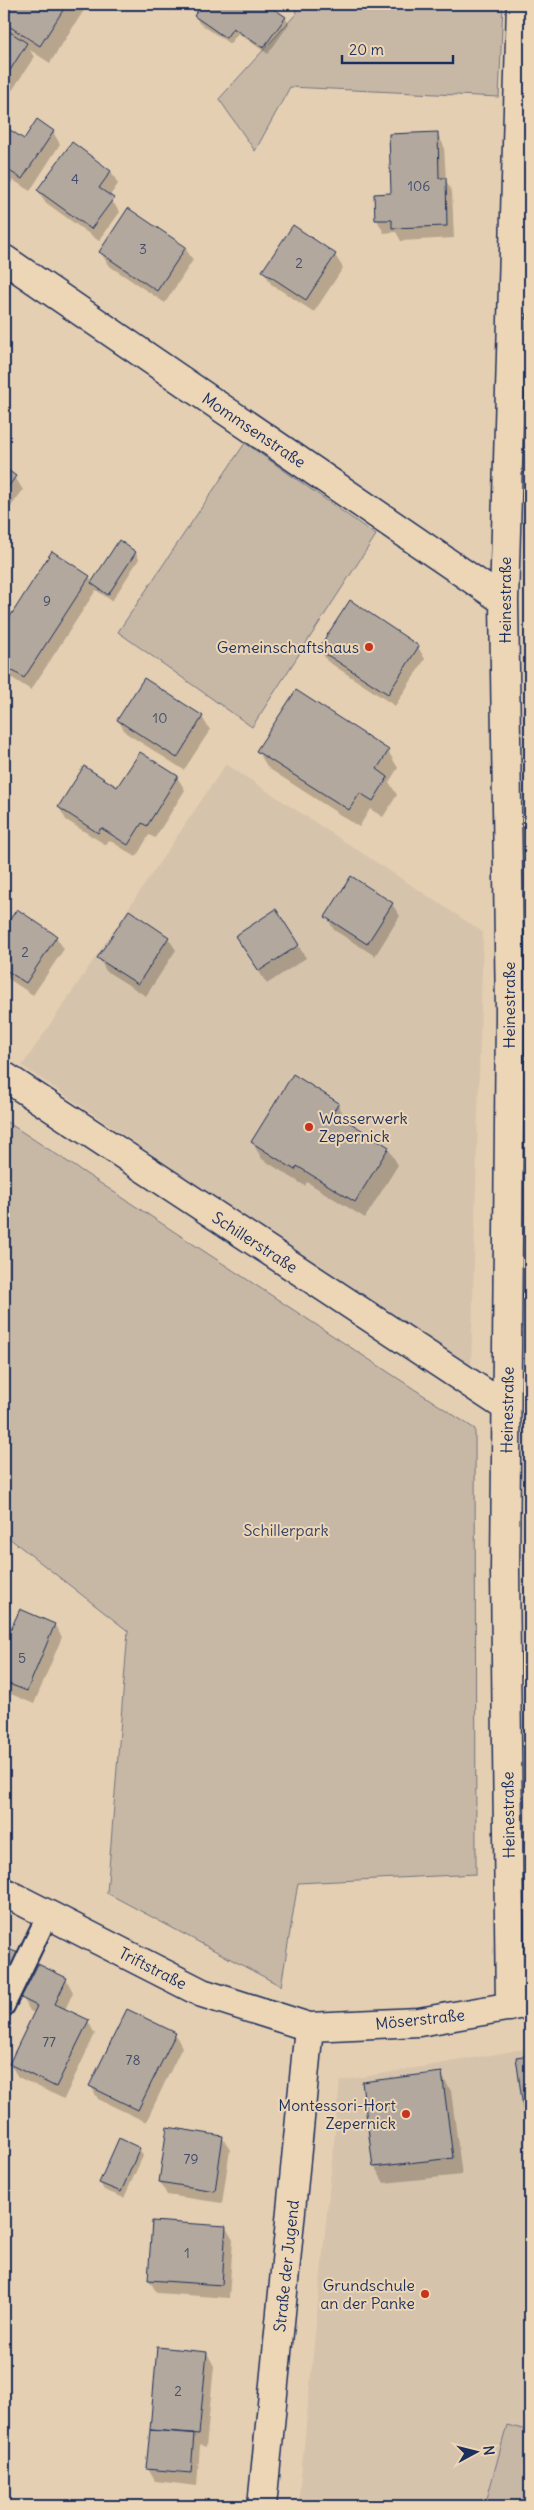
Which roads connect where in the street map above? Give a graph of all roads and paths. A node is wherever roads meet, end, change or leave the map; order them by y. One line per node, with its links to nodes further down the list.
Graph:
1 (521, 4): 3 (street, Heinestraße)
2 (4, 259): 3 (street, Mommsenstraße)
3 (504, 601): 4 (street, Heinestraße)
4 (520, 1012): 6 (street, Heinestraße)
5 (4, 1076): 6 (street, Schillerstraße)
6 (506, 1408): 9 (street, Heinestraße)
7 (4, 1892): 8 (street, Triftstraße)
8 (48, 1914): 10 (lane); 11 (street, Triftstraße)
9 (520, 2005): 11 (street, Möserstraße)
10 (4, 2006)
11 (309, 2026): 12 (street, Straße der Jugend)
12 (262, 2506)

